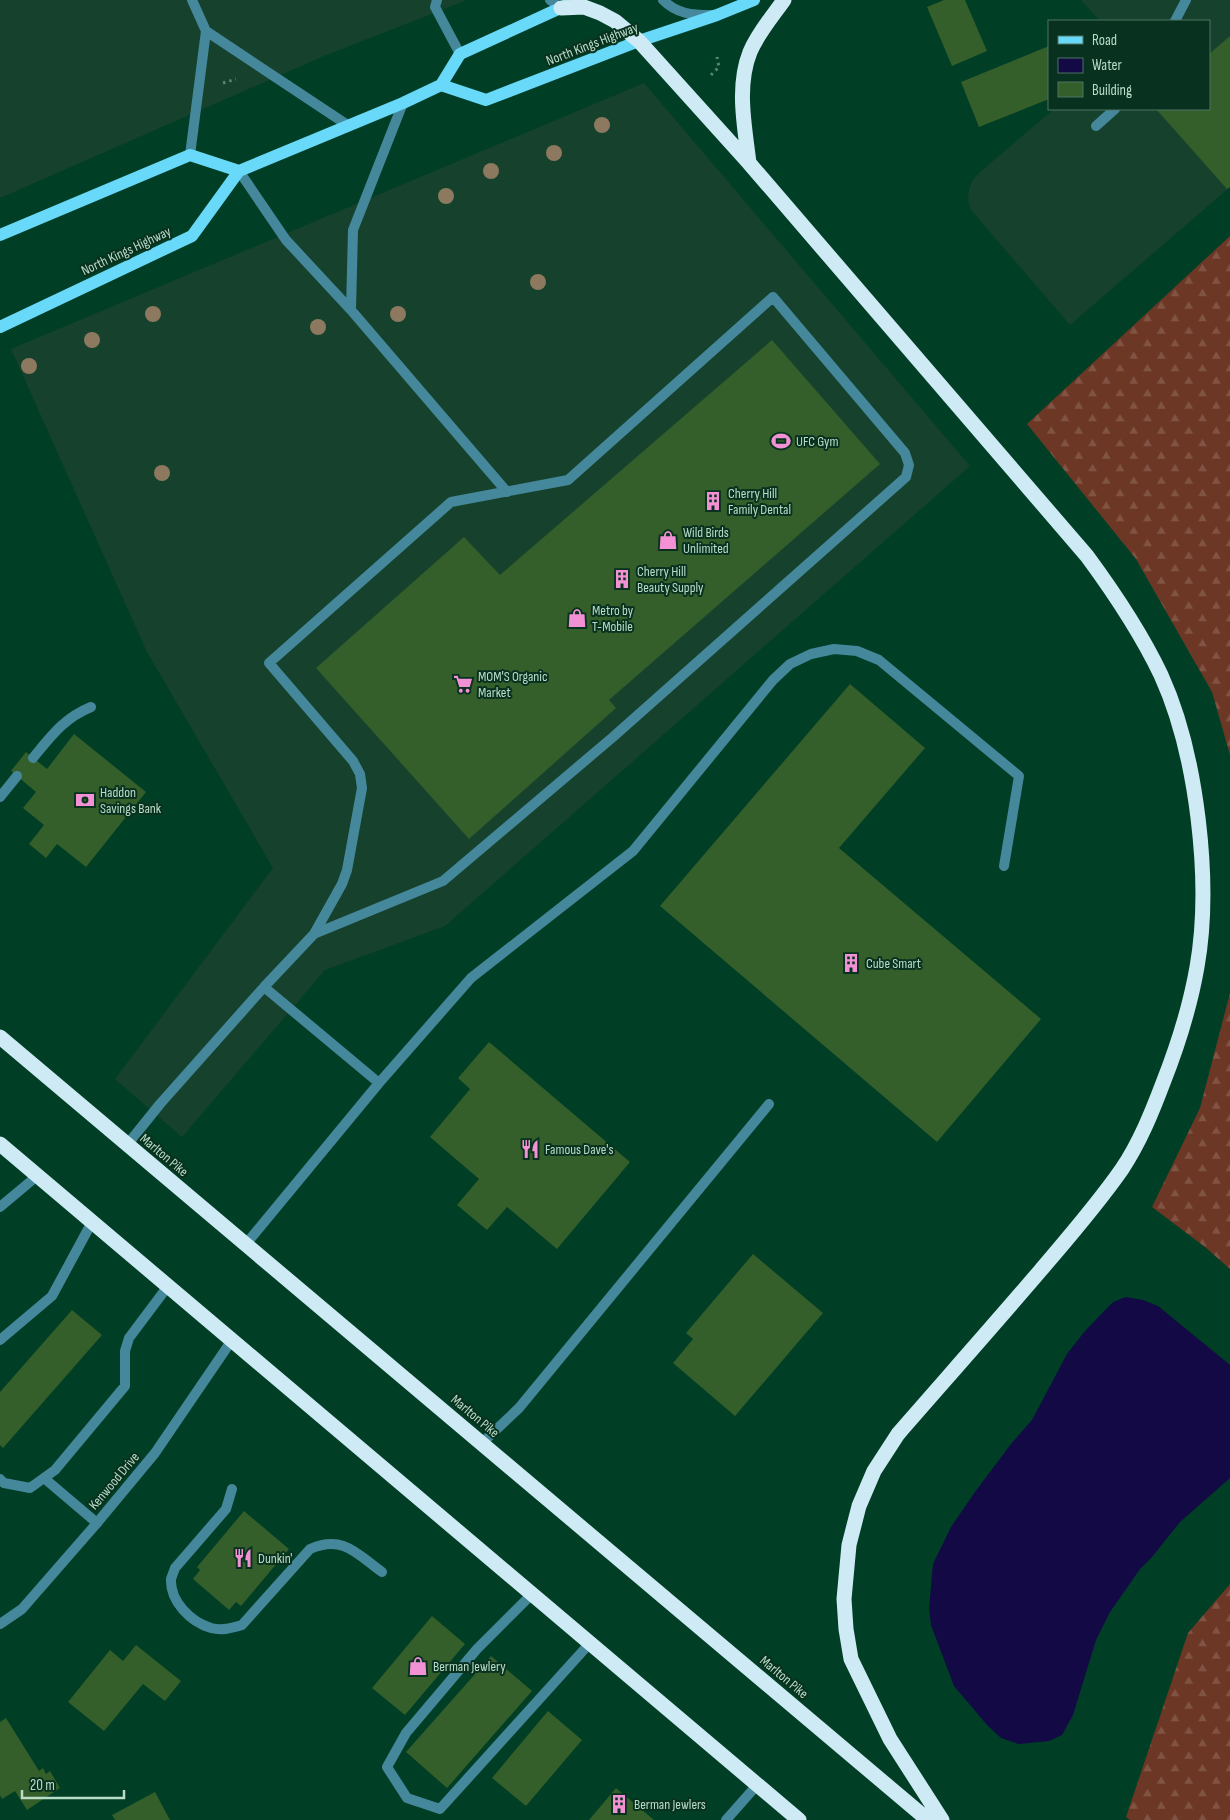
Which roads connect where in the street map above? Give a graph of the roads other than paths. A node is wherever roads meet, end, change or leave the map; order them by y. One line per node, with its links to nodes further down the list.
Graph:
1 (192, 0): 11 (street)
2 (578, 0): 8 (main road)
3 (664, 0): 9 (street)
4 (754, 0): 9 (main road, North Kings Highway)
5 (784, 0): 20 (highway)
6 (1186, 0): 10 (street)
7 (435, 2): 13 (street)
8 (556, 4): 12 (highway); 13 (main road)
9 (717, 15): 12 (main road, North Kings Highway)
10 (1176, 20)
11 (206, 31): 17 (street); 19 (street)
12 (639, 41): 14 (main road, North Kings Highway); 20 (highway)
13 (460, 54): 14 (main road)
14 (441, 85): 15 (main road)
15 (403, 103): 17 (main road); 23 (street)
16 (1114, 110): 18 (street)
17 (349, 126): 21 (main road)
18 (1096, 126)
19 (190, 155): 21 (main road); 22 (main road)
20 (749, 164): 58 (highway)
21 (239, 171): 23 (street); 24 (main road, North Kings Highway)
22 (0, 236)
23 (351, 310): 25 (street)
24 (0, 327)
25 (507, 492): 31 (street); 31 (street)
26 (91, 706): 27 (street)
27 (33, 758)
28 (17, 776): 29 (street)
29 (0, 796)
30 (1004, 866): 34 (street)
31 (314, 934): 32 (street)
32 (264, 987): 34 (street); 37 (street)
33 (0, 1037): 37 (highway, Marlton Pike)
34 (379, 1083): 41 (street)
35 (769, 1104): 45 (street)
36 (0, 1144): 38 (highway)
37 (127, 1145): 41 (highway, Marlton Pike)
38 (37, 1176): 39 (street); 40 (highway)
39 (0, 1206)
40 (92, 1222): 42 (highway); 43 (street)
41 (246, 1244): 45 (highway, Marlton Pike)
42 (168, 1286): 44 (highway); 46 (street)
43 (0, 1340)
44 (232, 1340): 49 (street, Kenwood Drive); 51 (highway)
45 (482, 1443): 57 (highway, Marlton Pike)
46 (44, 1478): 47 (street); 49 (street)
47 (0, 1479)
48 (232, 1489): 50 (street)
49 (97, 1523): 52 (street, Kenwood Drive)
50 (382, 1572)
51 (532, 1594): 53 (highway); 53 (street)
52 (0, 1624)
53 (590, 1643): 54 (highway)
54 (757, 1785): 55 (street); 56 (highway)
55 (726, 1820)
56 (799, 1820)
57 (928, 1820)
58 (942, 1820)

